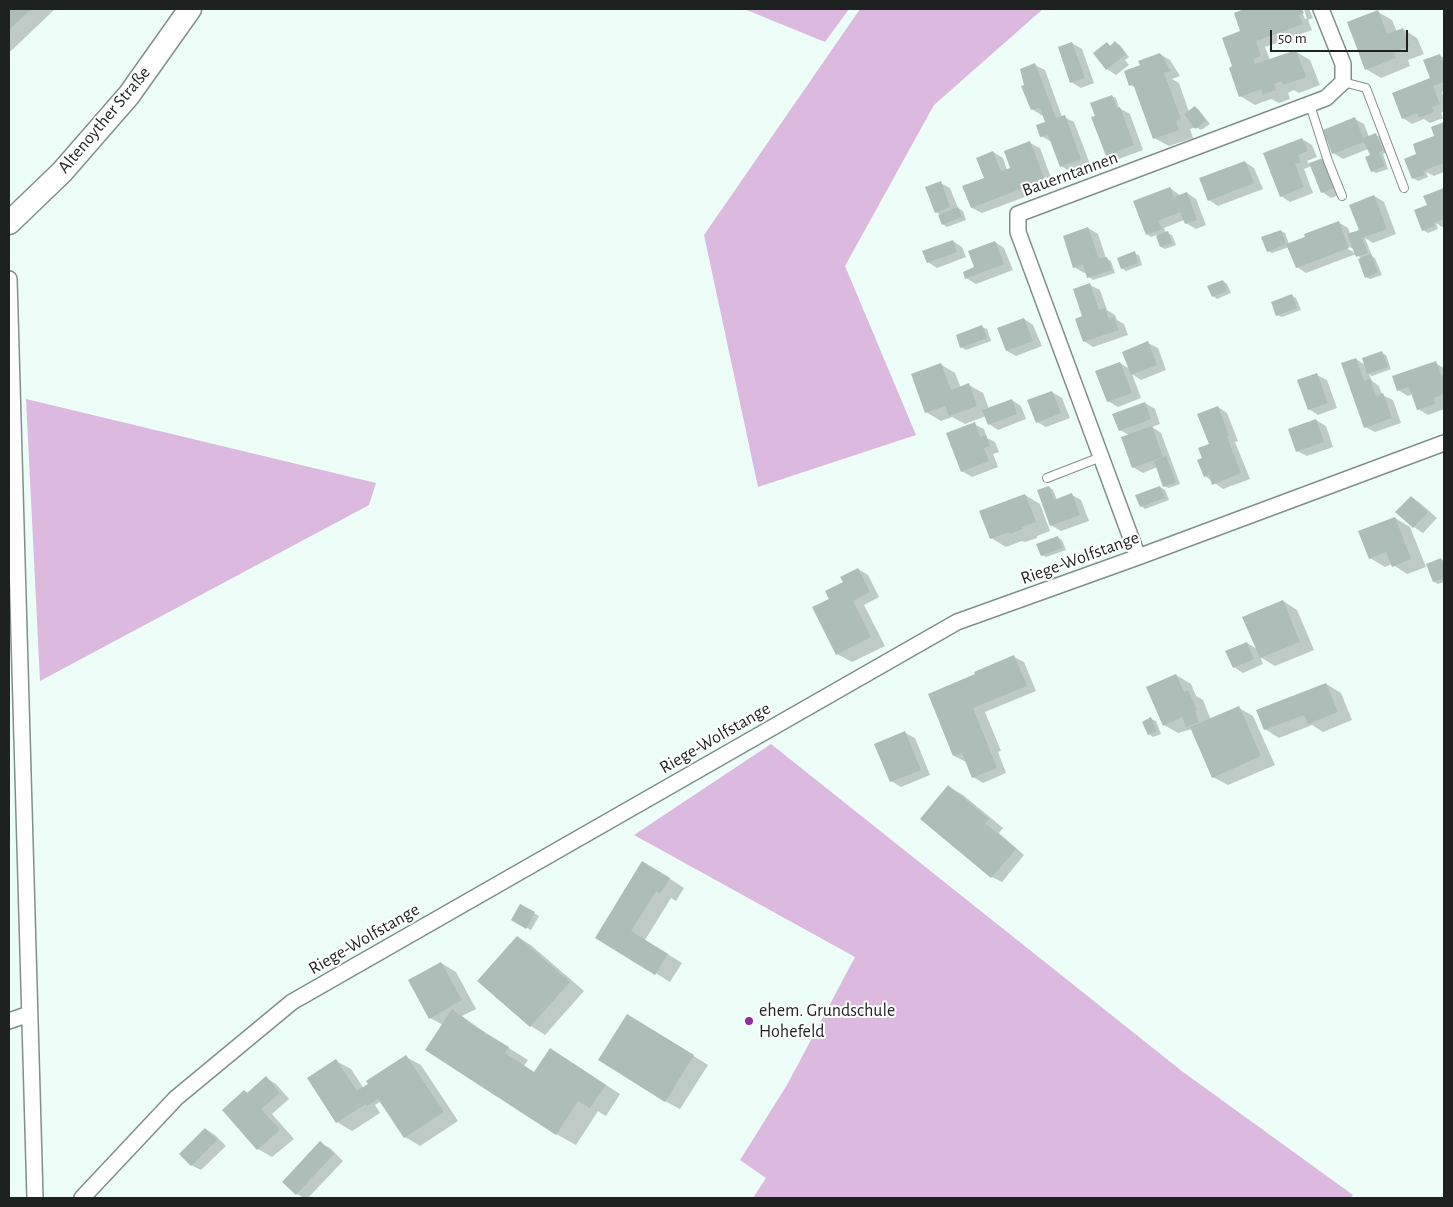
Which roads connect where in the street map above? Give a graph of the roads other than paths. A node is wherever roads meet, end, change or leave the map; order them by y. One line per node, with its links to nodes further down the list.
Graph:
1 (190, 9): 7 (main road, Altenoyther Straße)
2 (1322, 9): 3 (street)
3 (1343, 82): 4 (street, Bauerntannen); 5 (lane)
4 (1310, 105): 6 (lane); 10 (street, Bauerntannen)
5 (1404, 188)
6 (1342, 196)
7 (9, 223)
8 (9, 279): 13 (street)
9 (1444, 443): 12 (street, Riege-Wolfstange)
10 (1101, 457): 11 (lane); 12 (street, Bauerntannen)
11 (1046, 478)
12 (1138, 557): 17 (street, Riege-Wolfstange)
13 (14, 687): 14 (street)
14 (29, 1014): 15 (street); 16 (street)
15 (9, 1021)
16 (35, 1198)
17 (82, 1198)

